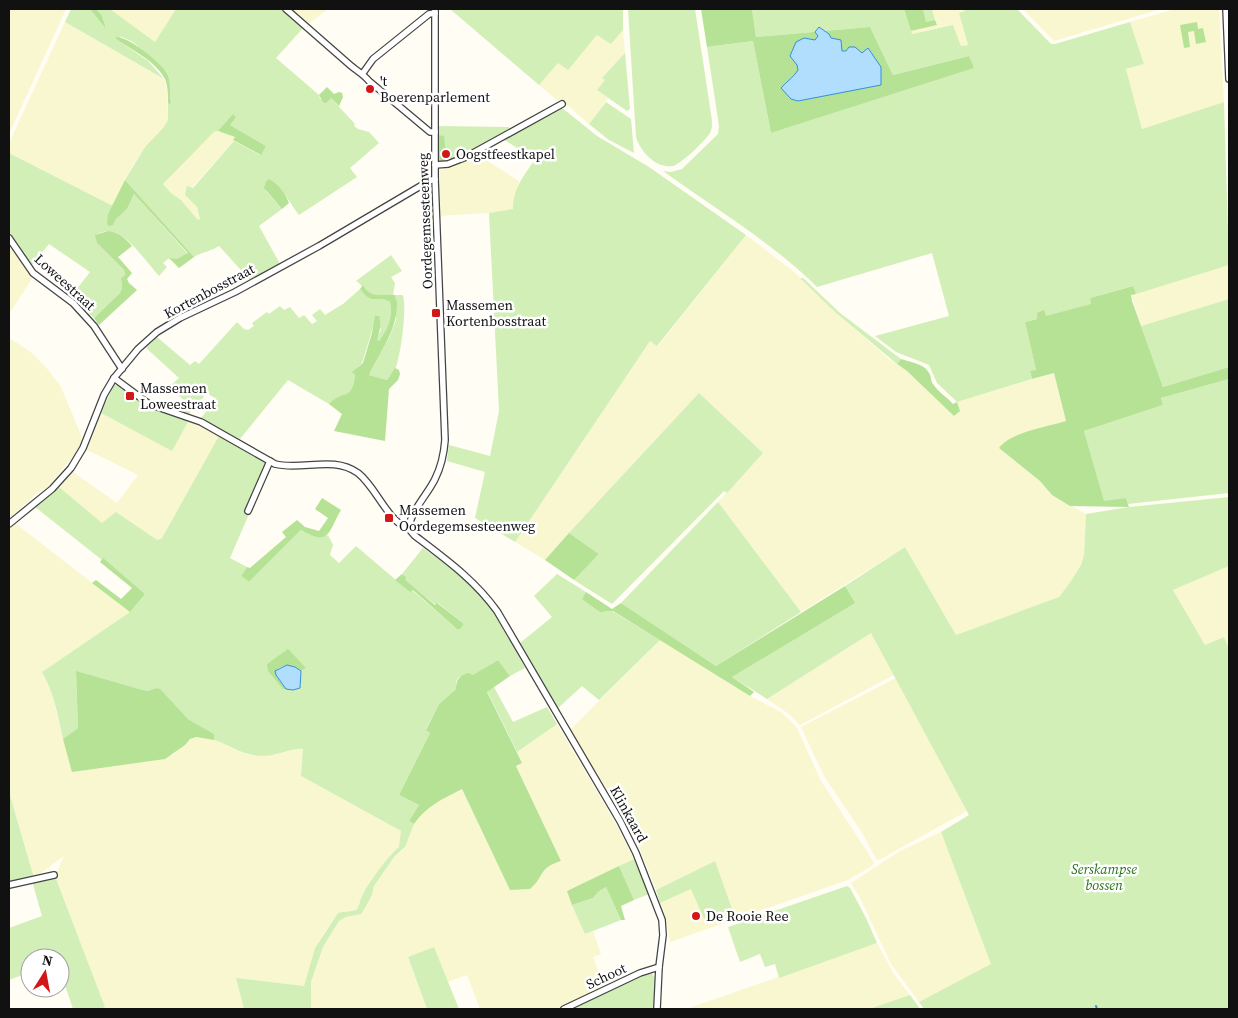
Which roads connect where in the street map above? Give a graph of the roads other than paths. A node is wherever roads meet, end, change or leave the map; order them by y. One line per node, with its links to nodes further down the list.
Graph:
1 (286, 9): 4 (street)
2 (1226, 9): 5 (street)
3 (435, 11): 4 (street); 7 (street, Oordegemsesteenweg)
4 (363, 73): 7 (street)
5 (1229, 79)
6 (562, 104): 8 (street)
7 (435, 132): 8 (street, Oordegemsesteenweg)
8 (435, 165): 9 (street, Oordegemsesteenweg)
9 (435, 179): 11 (street, Kortenbosstraat); 16 (street, Oordegemsesteenweg)
10 (9, 238): 11 (street, Loweestraat)
11 (122, 369): 12 (street, Kortenbosstraat)
12 (114, 378): 13 (street); 15 (street, Kortenbosstraat)
13 (270, 461): 14 (street); 16 (street)
14 (248, 512)
15 (9, 524)
16 (409, 529): 19 (street, Klinkaard)
17 (54, 875): 18 (street)
18 (9, 885)
19 (659, 967): 20 (street, Schoot); 21 (street, Klinkaard)
20 (564, 1009)
21 (657, 1009)

